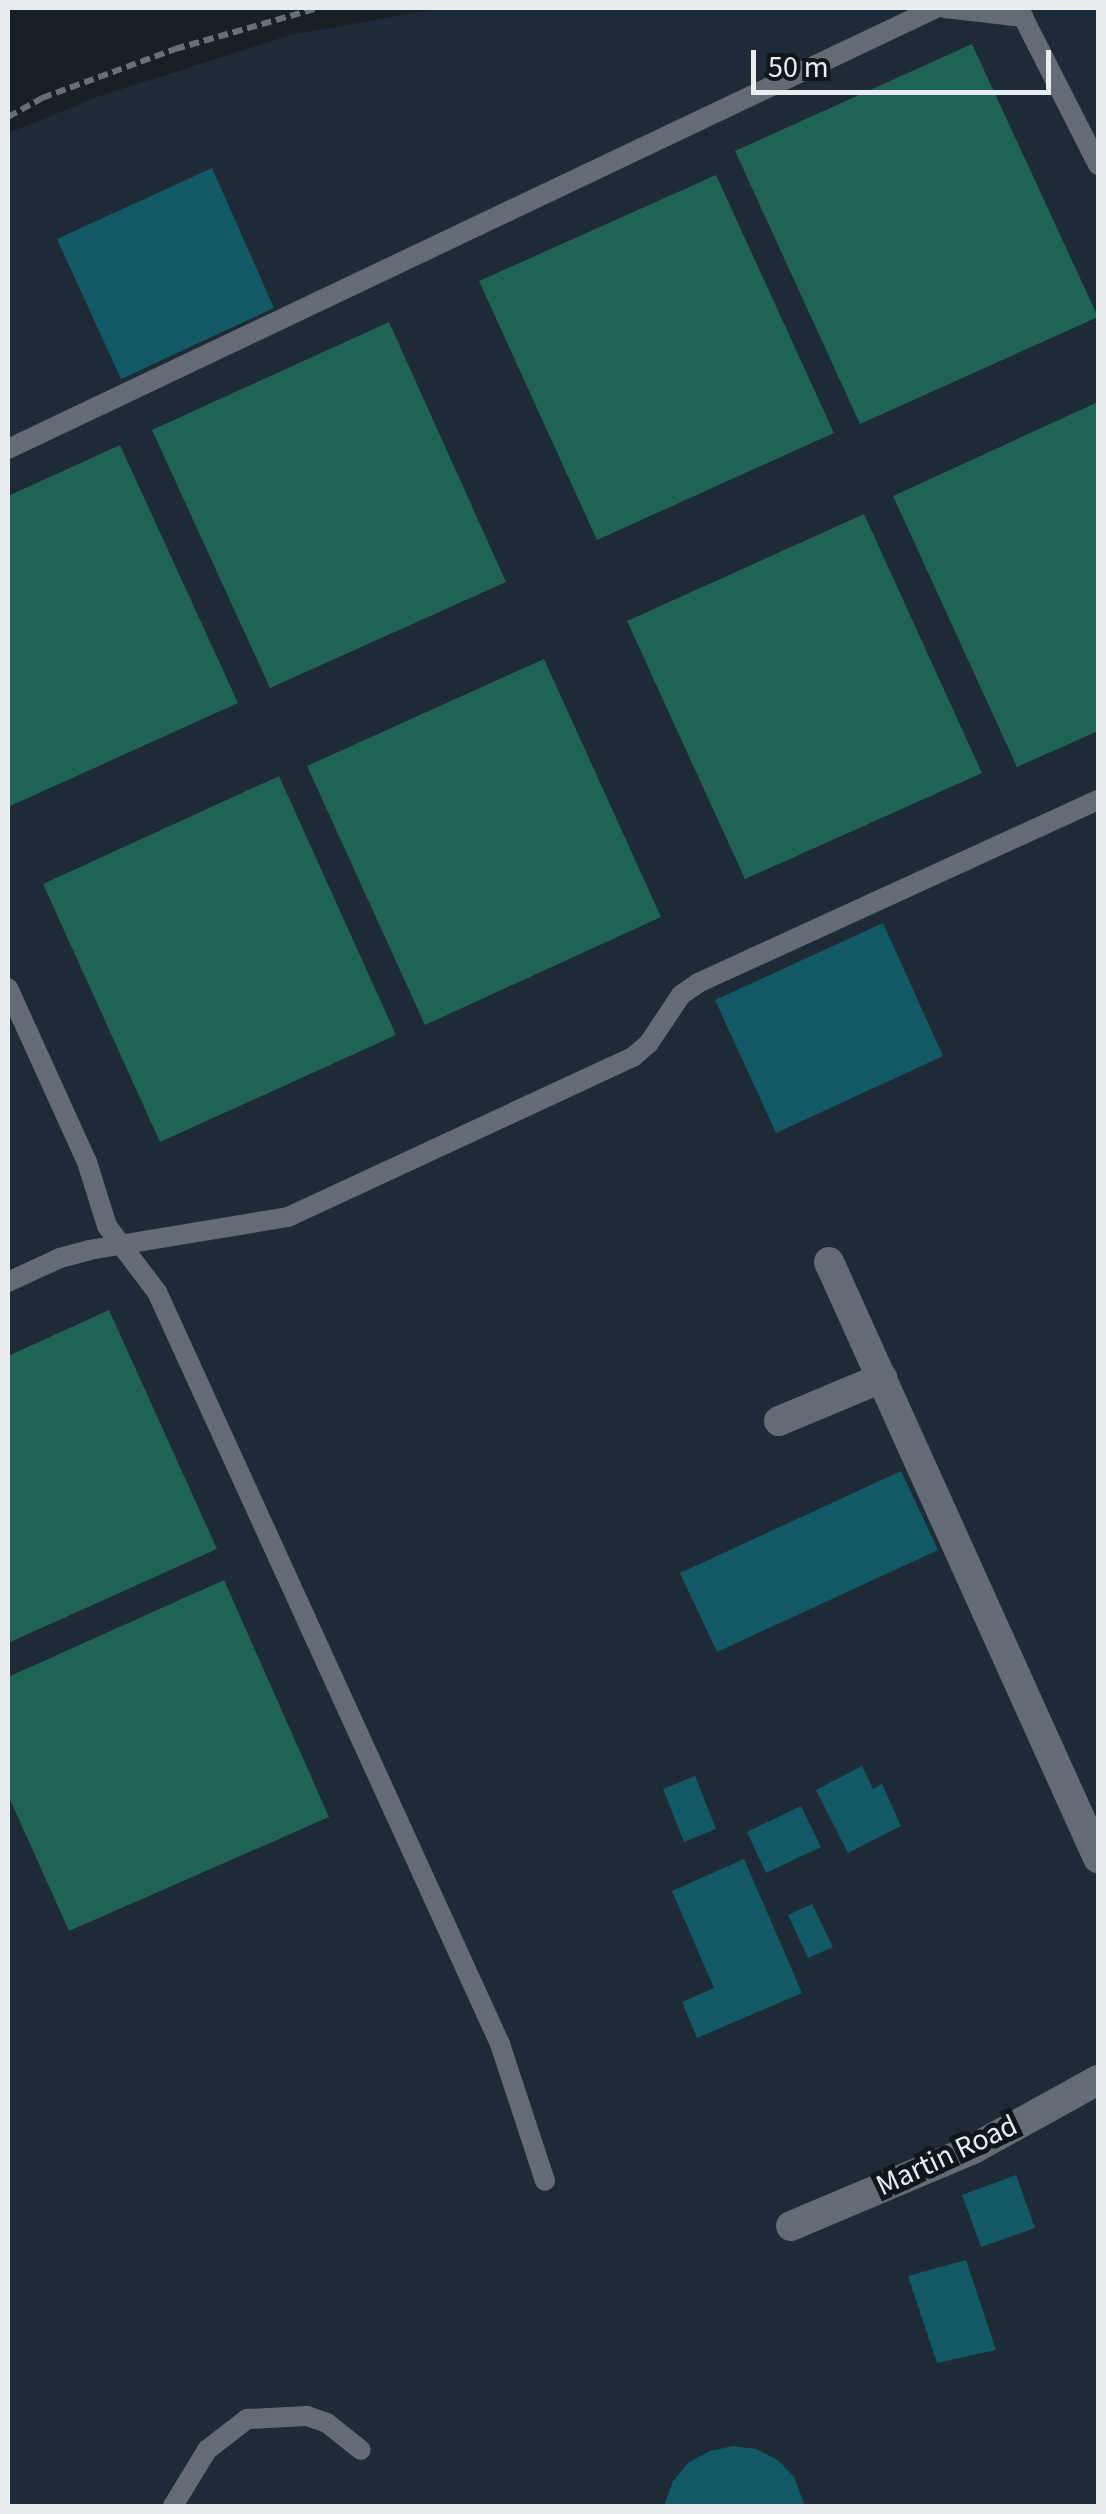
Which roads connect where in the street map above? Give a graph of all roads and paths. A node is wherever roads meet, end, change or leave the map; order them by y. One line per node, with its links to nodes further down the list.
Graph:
1 (318, 8): 4 (path)
2 (936, 8): 6 (lane)
3 (945, 8): 5 (lane)
4 (8, 117)
5 (1098, 165)
6 (8, 448)
7 (1098, 800): 9 (lane)
8 (8, 988): 9 (lane)
9 (122, 1246): 11 (lane); 16 (lane)
10 (829, 1262): 12 (street)
11 (8, 1282)
12 (882, 1378): 13 (street); 14 (street)
13 (779, 1421)
14 (1098, 1858)
15 (1098, 2080): 17 (street, Martin Road)
16 (546, 2180)
17 (791, 2226)
18 (361, 2450): 19 (lane)
19 (173, 2506)

